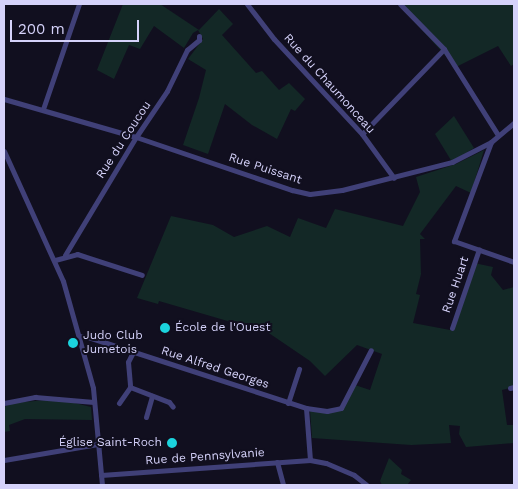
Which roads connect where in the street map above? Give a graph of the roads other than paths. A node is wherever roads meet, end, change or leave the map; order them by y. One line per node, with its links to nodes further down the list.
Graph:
1 (79, 4): 7 (street)
2 (247, 4): 9 (street, Rue du Chaumonceau)
3 (400, 4): 5 (street)
4 (200, 36): 11 (street, Rue du Coucou)
5 (444, 49): 9 (street); 10 (street)
6 (4, 99): 7 (street, Rue Puissant)
7 (43, 109): 11 (street, Rue Puissant)
8 (514, 123): 10 (street, Rue Puissant)
9 (362, 134): 14 (street, Rue du Chaumonceau)
10 (498, 134): 12 (street, Rue Puissant)
11 (136, 137): 14 (street, Rue Puissant); 16 (street, Rue du Coucou)
12 (491, 142): 14 (street, Rue Puissant); 15 (street)
13 (4, 152): 17 (street)
14 (394, 178)
15 (478, 249): 18 (street); 20 (street, Rue Huart)
16 (65, 256): 17 (street); 19 (street)
17 (55, 260): 21 (street)
18 (514, 262)
19 (142, 276)
20 (452, 328)
21 (79, 336): 23 (street, Rue Alfred Georges); 27 (street)
22 (371, 350): 32 (street, Rue Alfred Georges)
23 (133, 352): 25 (street); 30 (street, Rue Alfred Georges)
24 (299, 369): 30 (street)
25 (130, 387): 26 (street); 29 (street)
26 (152, 396): 31 (street); 33 (street)
27 (94, 402): 28 (street); 34 (street)
28 (4, 403)
29 (119, 403)
30 (288, 403): 32 (street, Rue Alfred Georges)
31 (173, 408)
32 (306, 408): 36 (street)
33 (146, 418)
34 (98, 444): 35 (street); 38 (street)
35 (4, 460)
36 (310, 460): 37 (street, Rue de Pennsylvanie); 41 (street)
37 (277, 462): 38 (street, Rue de Pennsylvanie); 40 (street)
38 (101, 475): 39 (street)
39 (102, 485)
40 (282, 485)
41 (367, 485)

